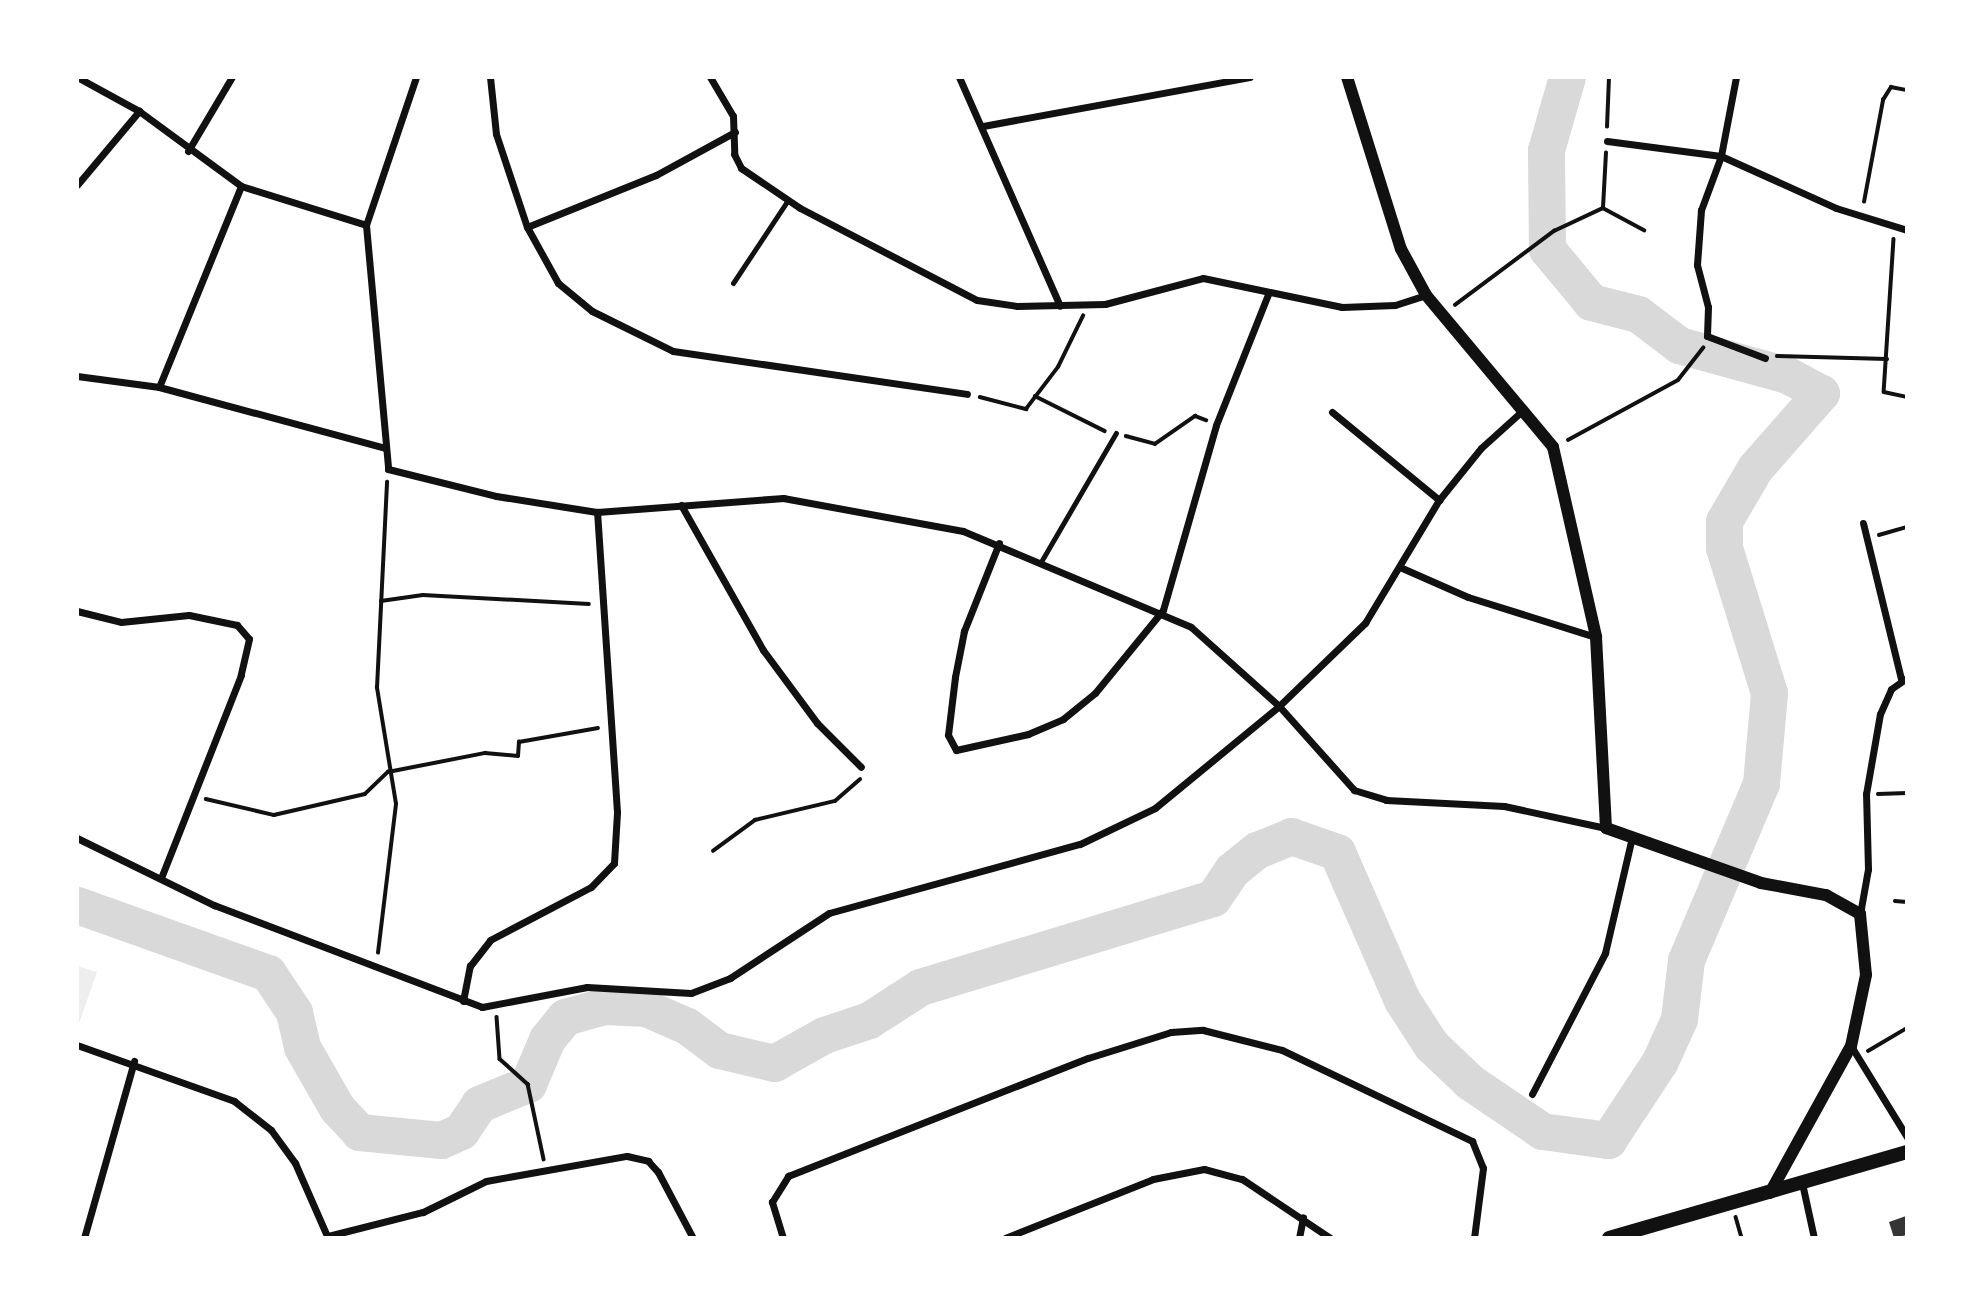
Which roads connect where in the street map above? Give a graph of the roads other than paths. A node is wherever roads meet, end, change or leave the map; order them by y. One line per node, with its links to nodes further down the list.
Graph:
1 (77, 77): 10 (street)
2 (232, 77): 14 (street)
3 (416, 77): 19 (street)
4 (491, 77): 20 (street)
5 (710, 77): 12 (street)
6 (959, 77): 11 (street)
7 (1250, 77): 11 (street)
8 (1347, 77): 24 (street)
9 (1736, 77): 15 (street)
10 (139, 111): 14 (street); 16 (street)
11 (983, 126): 25 (street)
12 (735, 132): 18 (street); 20 (street)
13 (1607, 141): 15 (street)
14 (188, 150): 17 (street)
15 (1721, 156): 21 (street); 26 (street)
16 (77, 185)
17 (241, 186): 19 (street); 28 (street)
18 (788, 200): 22 (lane); 25 (street)
19 (366, 225): 33 (street)
20 (527, 227): 29 (street)
21 (1907, 230)
22 (733, 283)
23 (1268, 294): 24 (street); 25 (street); 41 (street)
24 (1426, 295): 30 (street)
25 (1060, 306)
26 (1765, 358)
27 (77, 376): 28 (street)
28 (159, 387): 33 (street)
29 (967, 394)
30 (1524, 410): 34 (street); 43 (street)
31 (1332, 412): 34 (street)
32 (1116, 433): 39 (lane)
33 (385, 449): 36 (street)
34 (1439, 500): 40 (street)
35 (681, 505): 36 (street); 38 (street); 46 (street)
36 (597, 512): 52 (street)
37 (1863, 523): 44 (street)
38 (999, 542): 39 (street); 41 (street)
39 (1042, 560): 41 (street)
40 (1402, 568): 43 (street); 45 (street)
41 (1163, 610): 45 (street)
42 (77, 611): 50 (street)
43 (1596, 637): 47 (street)
44 (1904, 678): 51 (street)
45 (1279, 706): 47 (street); 52 (street)
46 (861, 767)
47 (1606, 828): 48 (street)
48 (1632, 837): 51 (street); 56 (street)
49 (77, 838): 50 (street)
50 (161, 877): 52 (street)
51 (1860, 914): 54 (street)
52 (463, 1001)
53 (77, 1045): 55 (street)
54 (1853, 1049): 57 (street); 60 (street)
55 (134, 1061): 62 (street); 64 (street)
56 (1532, 1094)
57 (1907, 1137)
58 (1907, 1152): 59 (main road)
59 (1802, 1183): 60 (main road); 71 (street)
60 (1770, 1194): 70 (main road)
61 (1303, 1217): 66 (street); 67 (street); 68 (street)
62 (328, 1237): 63 (street)
63 (690, 1237)
64 (84, 1238)
65 (783, 1238): 69 (street)
66 (1005, 1238)
67 (1299, 1238)
68 (1330, 1238)
69 (1474, 1238)
70 (1609, 1238)
71 (1815, 1238)

